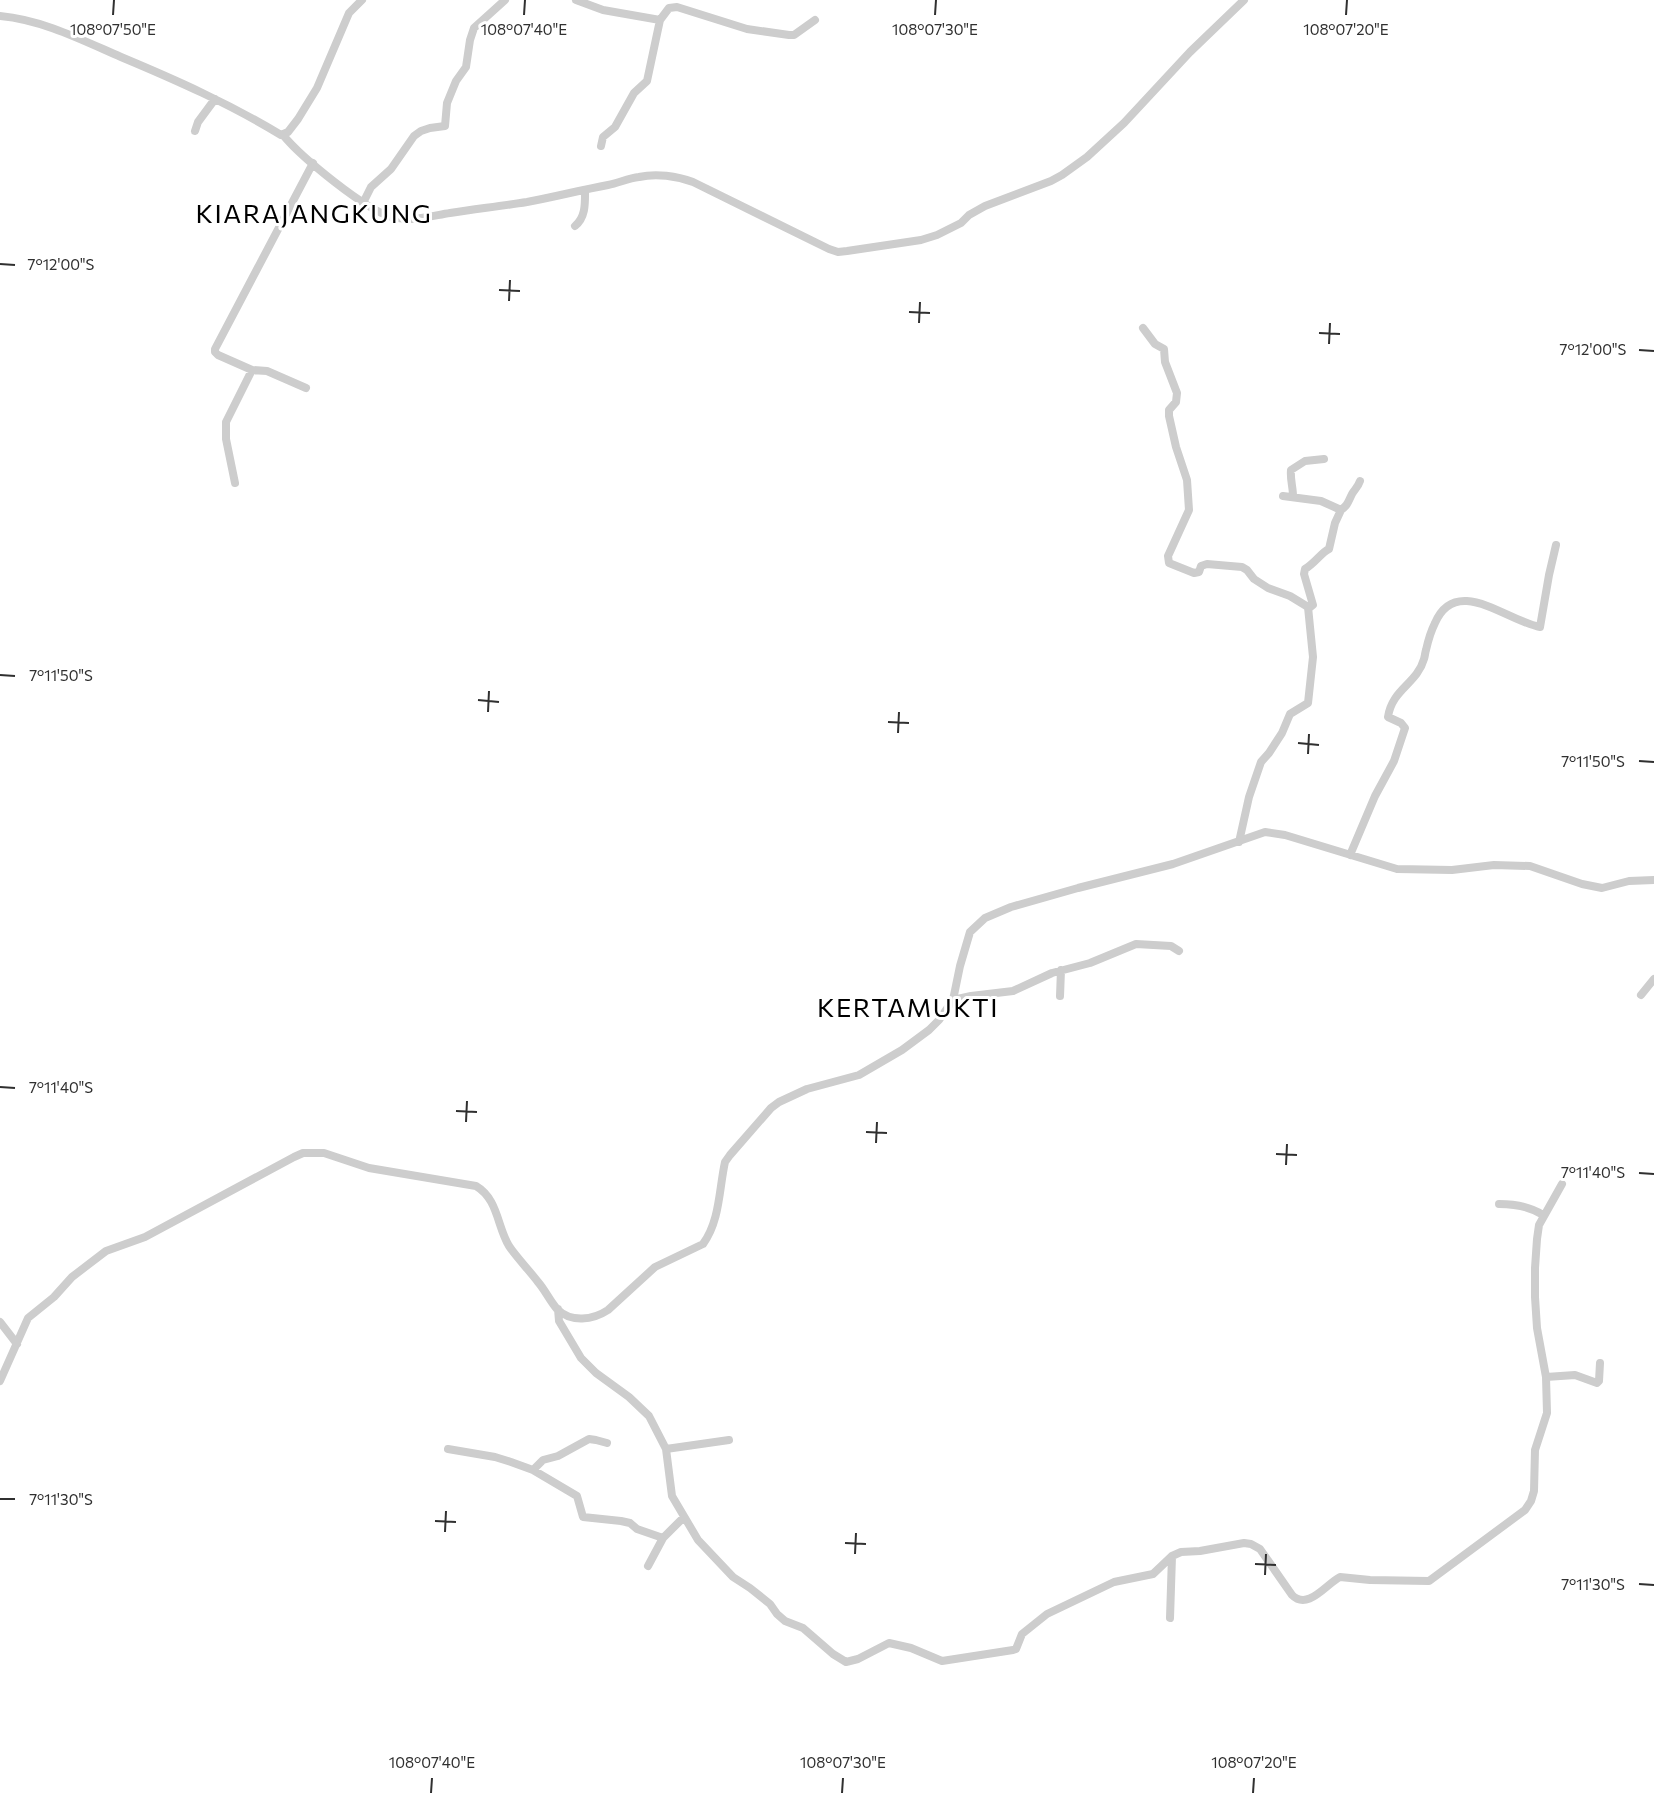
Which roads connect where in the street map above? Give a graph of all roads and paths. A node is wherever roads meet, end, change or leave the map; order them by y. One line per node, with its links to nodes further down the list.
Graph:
1 (362, 0): 10 (street)
2 (505, 0): 14 (street)
3 (576, 0): 6 (street)
4 (1245, 0): 13 (street)
5 (0, 16): 8 (street)
6 (660, 20): 7 (street); 11 (street)
7 (815, 20)
8 (215, 99): 9 (street); 10 (street)
9 (195, 131)
10 (283, 135): 12 (street)
11 (601, 146)
12 (313, 163): 14 (street); 17 (street)
13 (585, 189): 14 (street); 15 (street)
14 (363, 203)
15 (575, 226)
16 (1143, 328): 26 (street)
17 (252, 370): 18 (street); 21 (street)
18 (306, 388)
19 (1324, 459): 23 (street)
20 (1360, 481): 24 (street)
21 (235, 483)
22 (1283, 496): 23 (street)
23 (1293, 496): 24 (street)
24 (1341, 510): 26 (street)
25 (1556, 544): 28 (street)
26 (1308, 609): 27 (street)
27 (1239, 842): 28 (street); 35 (street)
28 (1350, 855): 29 (street)
29 (1654, 880)
30 (1179, 951): 31 (street)
31 (1061, 970): 34 (street); 35 (street)
32 (1654, 979): 33 (street)
33 (1641, 995)
34 (1060, 996)
35 (953, 1000): 39 (street)
36 (1562, 1184): 38 (street)
37 (1498, 1203): 38 (street)
38 (1544, 1215): 43 (street)
39 (558, 1310): 41 (street); 48 (street)
40 (0, 1323): 41 (street)
41 (17, 1344): 44 (street)
42 (1599, 1363): 43 (street)
43 (1546, 1377): 52 (street)
44 (0, 1381)
45 (729, 1440): 48 (street)
46 (608, 1443): 49 (street)
47 (448, 1449): 49 (street)
48 (666, 1449): 50 (street)
49 (533, 1470): 51 (street)
50 (684, 1517): 51 (street); 52 (street)
51 (663, 1538): 53 (street)
52 (1172, 1556): 54 (street)
53 (648, 1566)
54 (1170, 1618)

